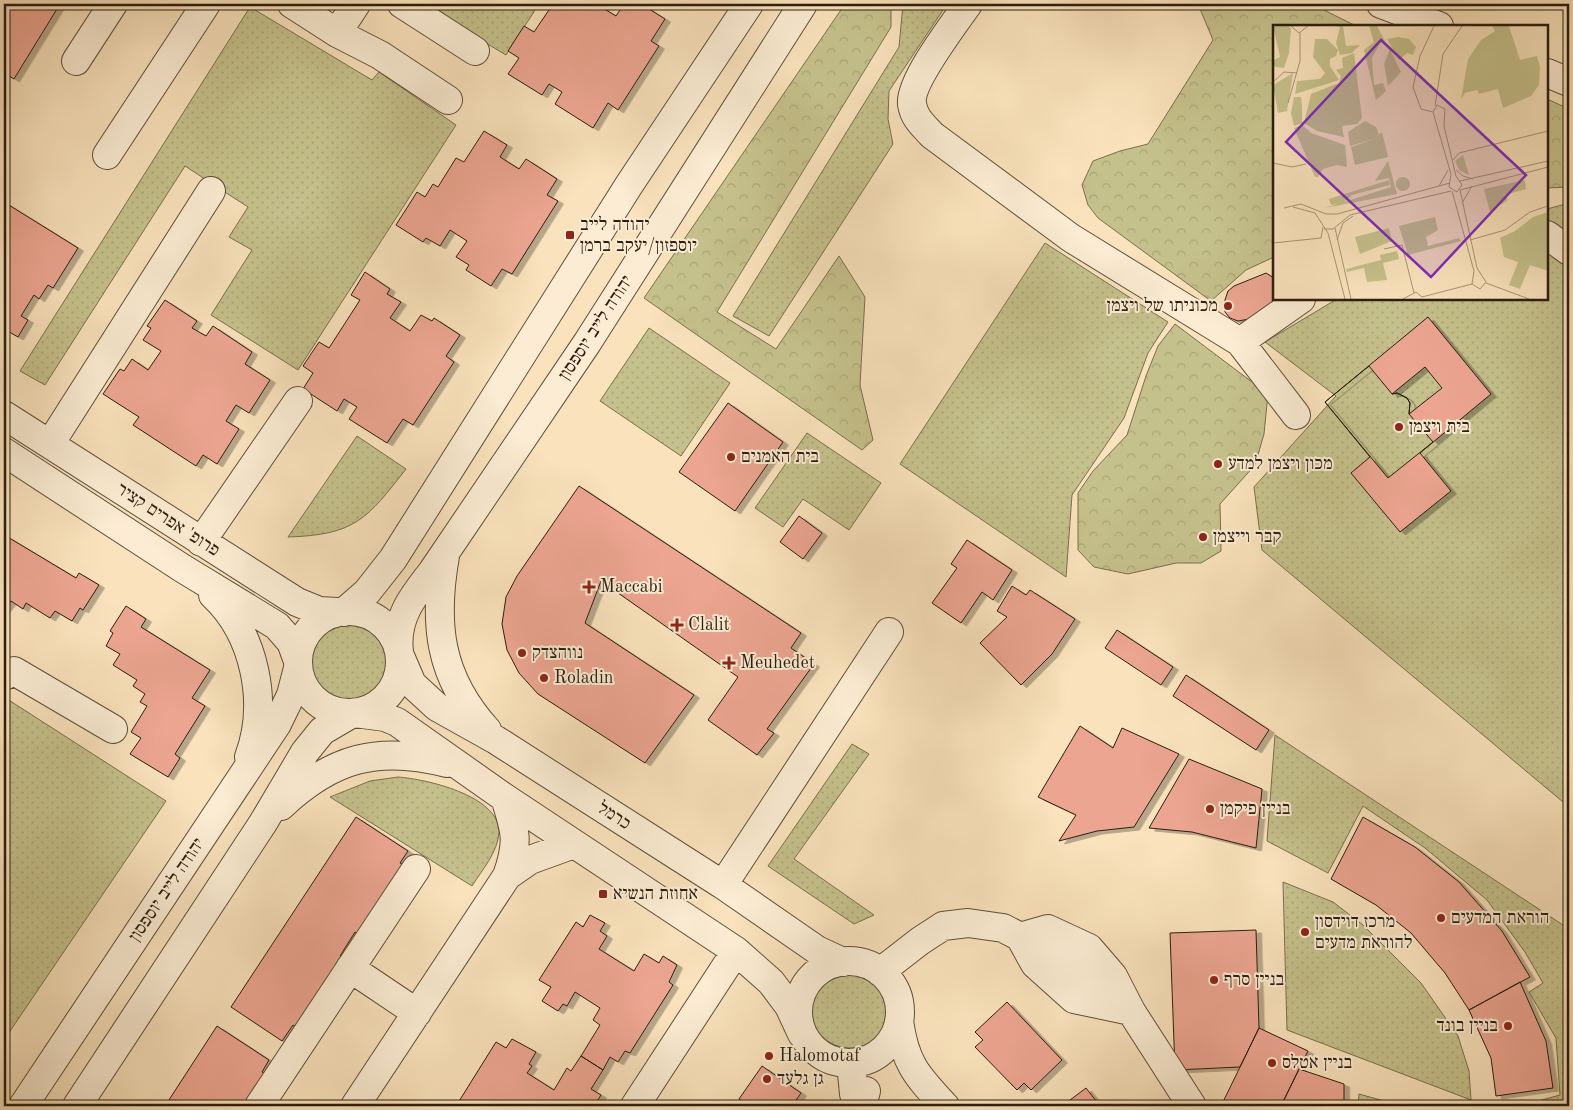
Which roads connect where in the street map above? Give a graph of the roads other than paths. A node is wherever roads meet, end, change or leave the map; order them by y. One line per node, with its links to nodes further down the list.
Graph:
1 (113, 4): 13 (street)
2 (206, 4): 17 (street)
3 (292, 4): 11 (street)
4 (356, 4): 11 (street)
5 (402, 4): 12 (street)
6 (749, 4): 31 (street)
7 (803, 4): 29 (street, יהודה לייב יוספסון)
8 (968, 4): 22 (street)
9 (1381, 4): 10 (street)
10 (1436, 25)
11 (337, 33): 16 (street)
12 (475, 51)
13 (76, 61)
14 (1548, 73): 15 (street)
15 (1569, 82)
16 (448, 100)
17 (107, 154)
18 (211, 191): 26 (street)
19 (1548, 236): 20 (street)
20 (1569, 250)
21 (1300, 300): 22 (street)
22 (1240, 342): 25 (street)
23 (298, 401): 28 (street)
24 (4, 414): 26 (street, פרופ' אפרים קציר)
25 (1296, 415)
26 (50, 444): 28 (street, פרופ' אפרים קציר)
27 (4, 452): 30 (street, פרופ' אפרים קציר)
28 (201, 542): 31 (street, פרופ' אפרים קציר)
29 (446, 551): 33 (street, יהודה לייב יוספסון); 38 (street)
30 (182, 568): 34 (street, פרופ' אפרים קציר); 40 (street)
31 (341, 612): 33 (street); 34 (street)
32 (889, 632): 46 (street)
33 (400, 654): 36 (street); 38 (street, כרמל)
34 (298, 664): 36 (street); 40 (street, יהודה לייב יוספסון)
35 (4, 676): 37 (street)
36 (353, 713): 39 (street); 42 (street)
37 (113, 729)
38 (496, 740): 46 (street, כרמל)
39 (457, 765): 41 (street); 42 (street)
40 (241, 779): 57 (street, יהודה לייב יוספסון)
41 (505, 798): 43 (street); 45 (street)
42 (263, 823): 58 (street)
43 (574, 844): 45 (street); 47 (street)
44 (416, 869): 49 (street)
45 (506, 876): 51 (street)
46 (723, 885): 48 (street, כרמל)
47 (736, 951): 53 (street); 60 (street)
48 (843, 962): 50 (street); 53 (street)
49 (350, 968): 51 (street); 59 (street)
50 (880, 972): 52 (street); 62 (street)
51 (416, 1013): 56 (street)
52 (899, 1022): 54 (street); 55 (street)
53 (802, 1034): 54 (street)
54 (853, 1063): 55 (street); 61 (street)
55 (936, 1098)
56 (359, 1105)
57 (23, 1106)
58 (77, 1106)
59 (258, 1106)
60 (635, 1106)
61 (862, 1106)
62 (1192, 1106)

